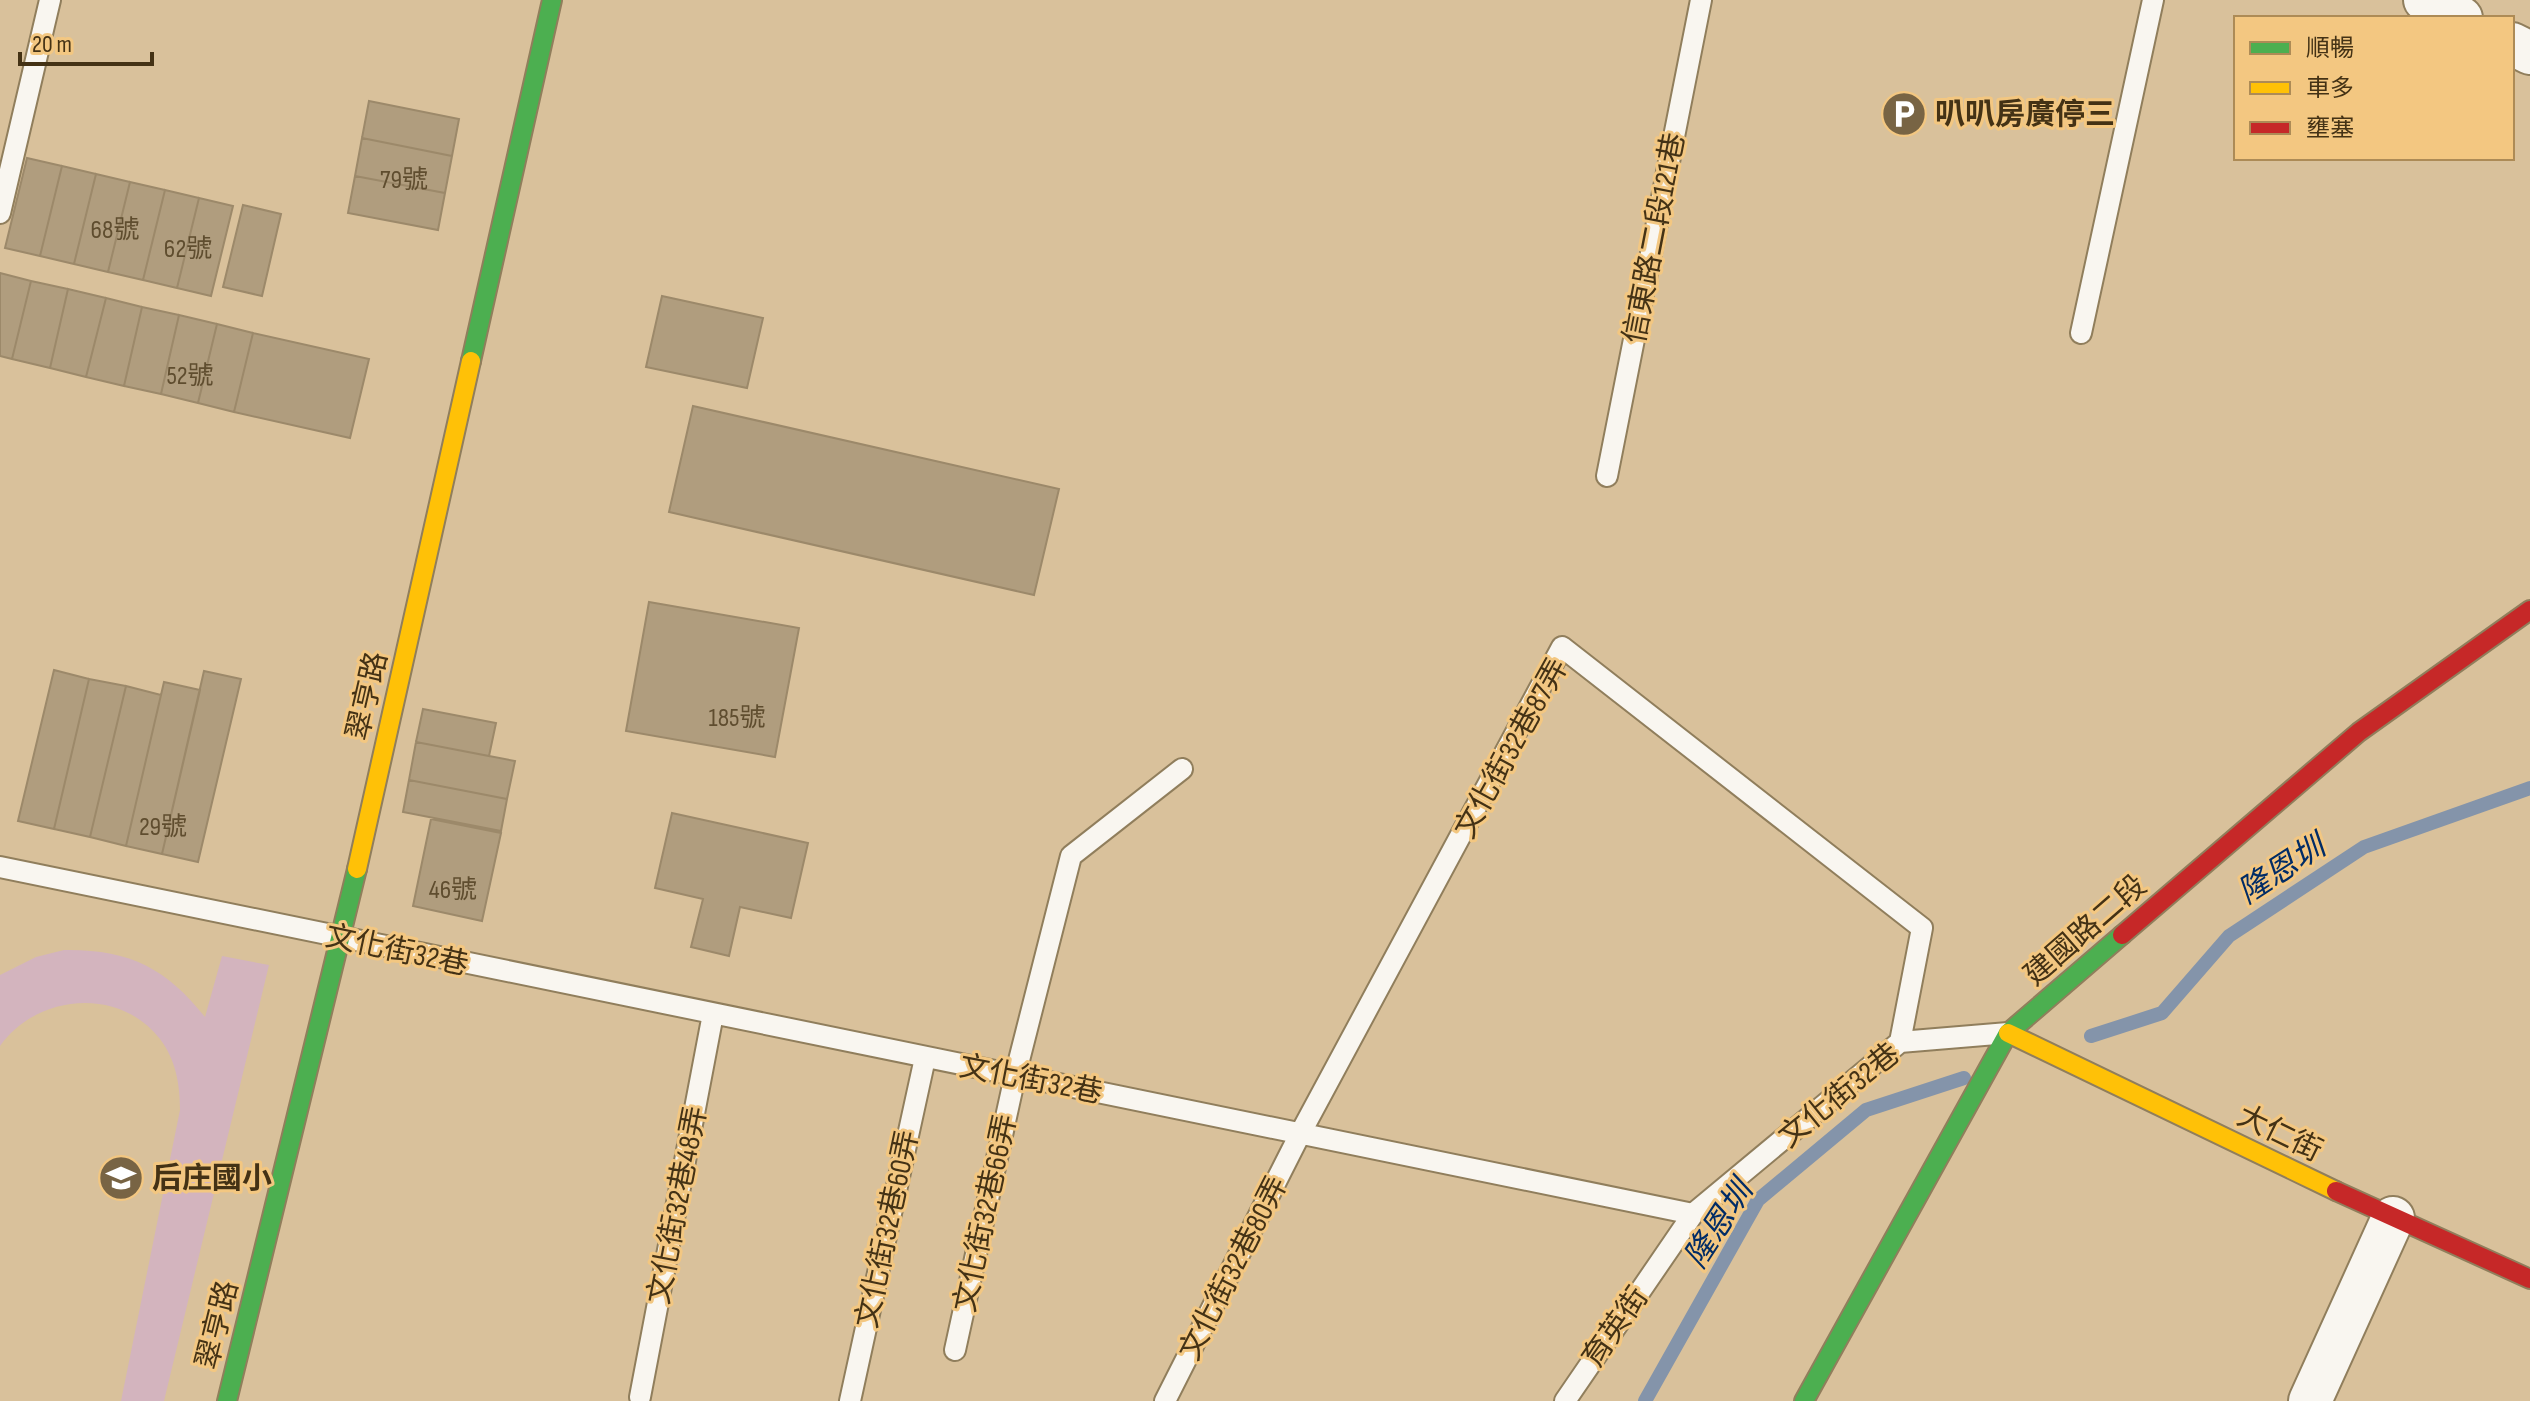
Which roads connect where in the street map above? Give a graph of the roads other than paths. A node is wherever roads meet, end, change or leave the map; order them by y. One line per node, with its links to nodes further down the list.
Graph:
1 (50, 0): 7 (lane)
2 (552, 0): 13 (street, 翠亨路)
3 (1701, 0): 9 (lane, 信東路二段121巷)
4 (2153, 0): 8 (lane)
5 (2425, 0): 6 (street)
6 (2457, 16)
7 (0, 213)
8 (2081, 333)
9 (1607, 476)
10 (2530, 610): 15 (street, 建國路二段)
11 (1182, 769): 18 (lane, 文化街32巷66弄)
12 (0, 867): 13 (lane, 文化街32巷)
13 (341, 939): 14 (lane, 文化街32巷); 25 (street, 翠亨路)
14 (713, 1014): 17 (lane, 文化街32巷); 24 (lane, 文化街32巷48弄)
15 (2008, 1033): 16 (lane, 文化街32巷); 21 (street, 大仁街); 29 (street, 建國路二段)
16 (1900, 1042): 19 (lane, 文化街32巷87弄); 20 (lane, 文化街32巷)
17 (925, 1058): 18 (lane, 文化街32巷); 26 (lane, 文化街32巷60弄)
18 (1015, 1076): 19 (lane, 文化街32巷); 23 (lane, 文化街32巷66弄)
19 (1300, 1134): 20 (lane, 文化街32巷); 27 (lane, 文化街32巷80弄)
20 (1693, 1214): 28 (lane, 育英街)
21 (2393, 1218): 22 (street, 大仁街); 30 (street)
22 (2530, 1279)
23 (955, 1350)
24 (640, 1397)
25 (227, 1401)
26 (850, 1401)
27 (1165, 1401)
28 (1565, 1401)
29 (1804, 1401)
30 (2310, 1401)

